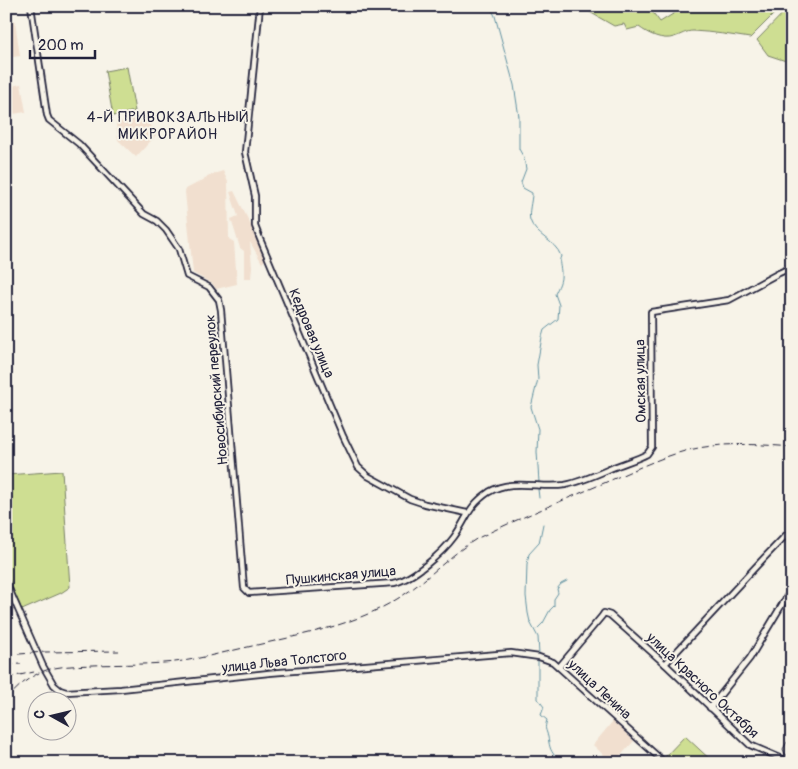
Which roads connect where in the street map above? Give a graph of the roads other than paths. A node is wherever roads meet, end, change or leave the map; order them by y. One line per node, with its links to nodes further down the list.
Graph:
1 (31, 6): 9 (street, Новосибирский переулок)
2 (260, 6): 5 (street, Кедровая улица)
3 (792, 267): 4 (street, Омская улица)
4 (497, 488): 5 (street, Пушкинская улица)
5 (467, 513): 9 (street, Пушкинская улица)
6 (792, 533): 11 (street)
7 (6, 582): 10 (street, улица Льва Толстого)
8 (792, 588): 13 (street)
9 (247, 592)
10 (511, 653): 12 (street, улица Ленина)
11 (665, 664): 12 (street, улица Красного Октября); 13 (street, улица Красного Октября)
12 (559, 667): 14 (street, улица Ленина)
13 (710, 708): 15 (street, улица Красного Октября)
14 (664, 763)
15 (792, 763)

